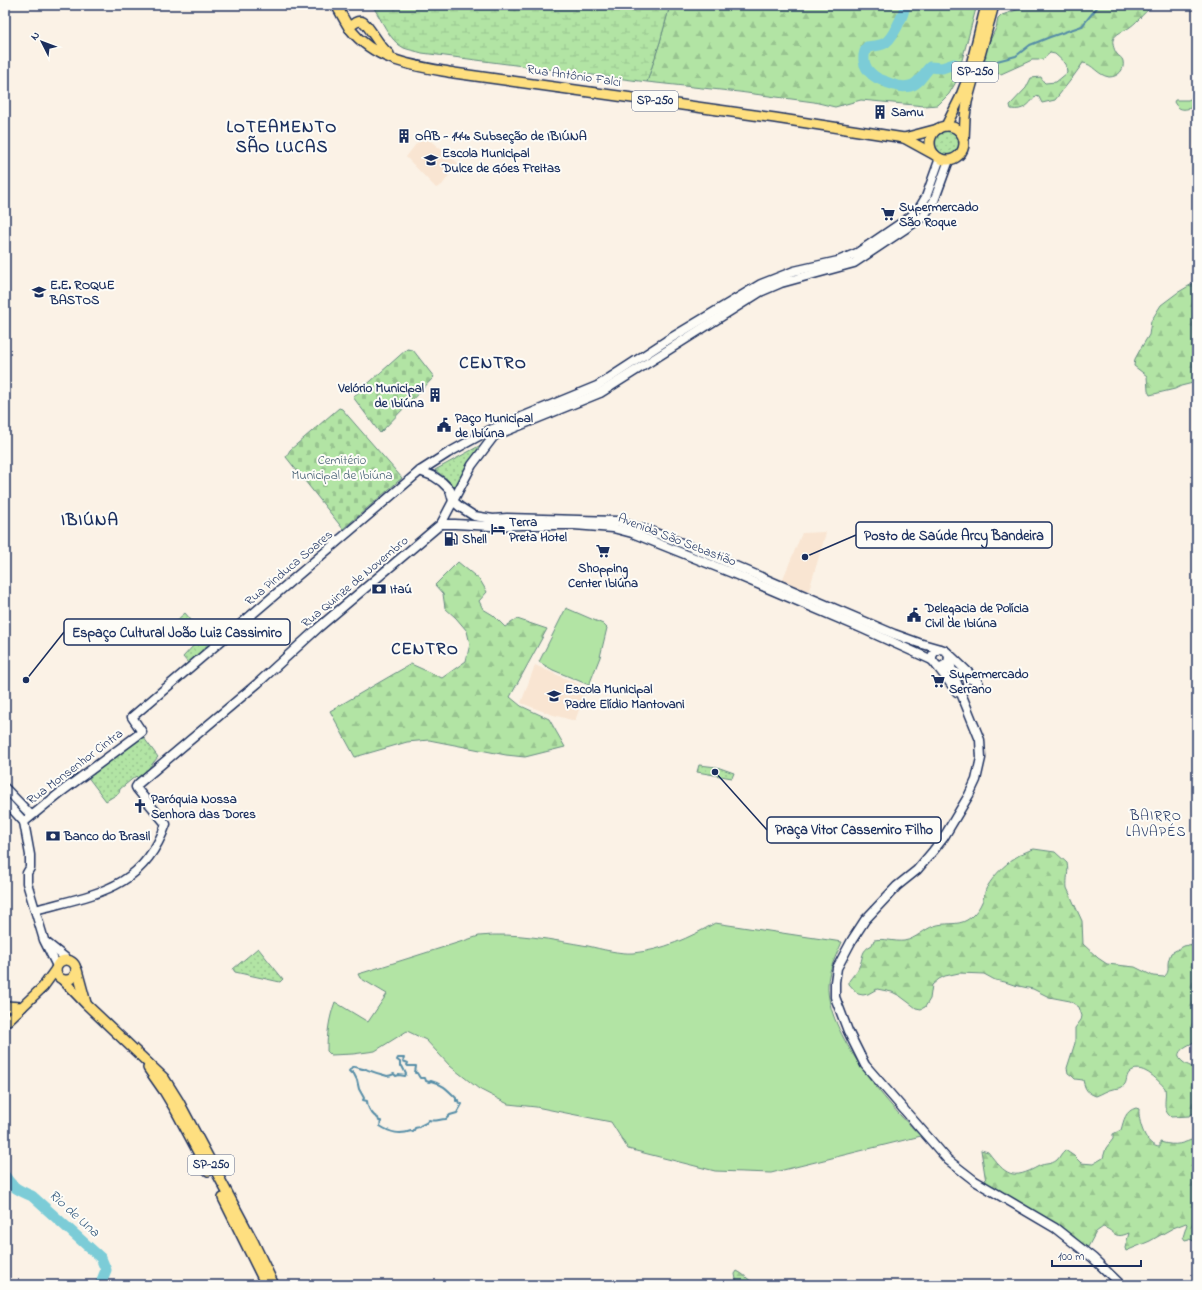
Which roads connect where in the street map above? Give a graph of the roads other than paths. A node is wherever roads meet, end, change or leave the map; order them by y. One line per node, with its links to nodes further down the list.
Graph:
1 (336, 5): 4 (main road, Rua Antônio Falci / SP-250)
2 (986, 5): 6 (main road, SP-250)
3 (994, 5): 8 (main road, SP-250)
4 (350, 28): 5 (main road, Rua Antônio Falci / SP-250); 5 (main road)
5 (406, 64): 7 (main road, Rua Antônio Falci / SP-250)
6 (942, 128): 7 (main road, Rua Antônio Falci / SP-250); 8 (main road); 9 (main road, SP-250)
7 (904, 138): 9 (main road, Rua Antônio Falci / SP-250)
8 (964, 140): 9 (main road, SP-250)
9 (941, 157): 10 (main road); 10 (main road)
10 (598, 390): 11 (main road, Rua Pinduca Soares); 12 (main road, Rua Quinze de Novembro)
11 (420, 471): 12 (main road); 21 (main road, Rua Pinduca Soares)
12 (453, 500): 13 (main road, Rua Quinze de Novembro); 14 (main road, Avenida São Sebastião)
13 (441, 524): 14 (main road, Avenida São Sebastião); 26 (main road, Rua Quinze de Novembro)
14 (623, 527): 15 (main road, Avenida São Sebastião)
15 (893, 638): 16 (main road, Avenida São Sebastião); 18 (main road, Avenida São Sebastião)
16 (940, 649): 17 (main road, Avenida São Sebastião); 18 (main road)
17 (949, 656): 18 (main road); 19 (main road); 19 (main road, Avenida São Sebastião)
18 (936, 664): 19 (main road, Avenida São Sebastião); 20 (main road)
19 (952, 671): 20 (main road)
20 (964, 702): 40 (main road)
21 (142, 732): 24 (main road, Rua Monsenhor Cintra)
22 (5, 788): 24 (main road)
23 (5, 801): 25 (main road)
24 (30, 815): 25 (main road, Rua Monsenhor Cintra)
25 (24, 822): 26 (main road)
26 (35, 910): 27 (main road)
27 (44, 940): 28 (main road); 29 (main road)
28 (67, 959): 29 (main road); 30 (main road)
29 (56, 967): 31 (main road, SP-250); 32 (main road)
30 (77, 970): 31 (main road); 33 (main road)
31 (62, 979): 32 (main road); 33 (main road, SP-250)
32 (43, 987): 35 (main road)
33 (86, 1004): 37 (main road, SP-250)
34 (5, 1006): 35 (main road)
35 (22, 1007): 36 (main road)
36 (6, 1017)
37 (249, 1242): 38 (main road, SP-250); 39 (main road, SP-250)
38 (266, 1285)
39 (274, 1285)
40 (1121, 1285)

